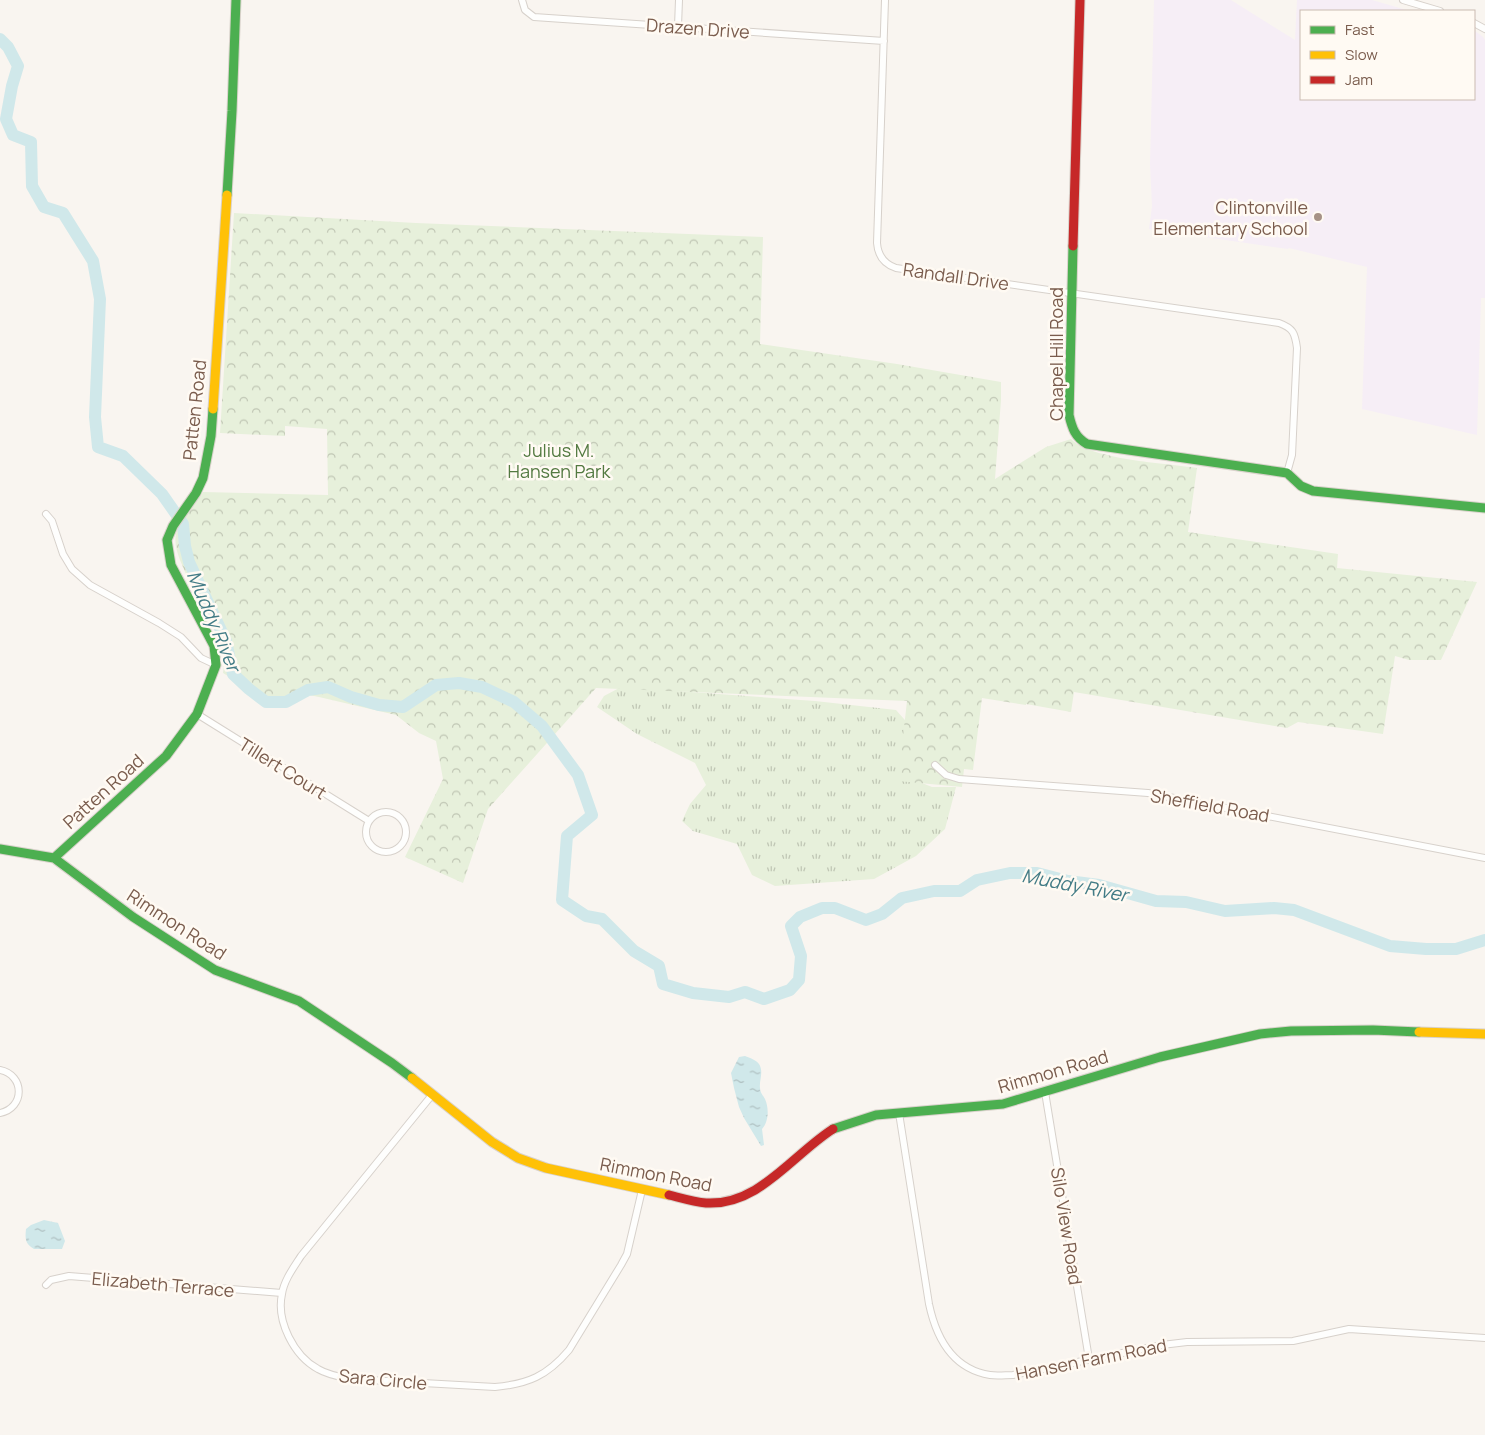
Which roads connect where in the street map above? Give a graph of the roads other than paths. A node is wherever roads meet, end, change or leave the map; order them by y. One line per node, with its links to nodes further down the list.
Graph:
1 (236, 0): 14 (street, Patten Road)
2 (522, 0): 8 (street, Drazen Drive)
3 (679, 0): 8 (street)
4 (885, 0): 9 (street, Randall Drive)
5 (1080, 0): 10 (street, Chapel Hill Road)
6 (1403, 0): 7 (street)
7 (1437, 10)
8 (678, 26): 9 (street, Drazen Drive)
9 (884, 40): 10 (street, Randall Drive)
10 (1072, 293): 11 (street, Chapel Hill Road); 11 (street, Randall Drive)
11 (1288, 473): 12 (street)
12 (1485, 508)
13 (46, 514): 14 (street)
14 (216, 665): 15 (street, Patten Road)
15 (197, 714): 17 (street, Tillert Court); 19 (street, Patten Road)
16 (935, 766): 20 (street, Sheffield Road)
17 (370, 821): 17 (street)
18 (0, 849): 19 (street, Rimmon Road)
19 (54, 858): 24 (street, Rimmon Road)
20 (1485, 858)
21 (1485, 1034): 23 (street, Rimmon Road)
22 (0, 1070): 25 (street)
23 (1045, 1092): 26 (street, Rimmon Road); 31 (street, Silo View Road)
24 (432, 1095): 27 (street, Rimmon Road); 29 (street, Sara Circle)
25 (0, 1113)
26 (899, 1113): 27 (street, Rimmon Road); 31 (street, Hansen Farm Road)
27 (642, 1190): 29 (street, Sara Circle)
28 (46, 1284): 29 (street, Elizabeth Terrace)
29 (282, 1293)
30 (1485, 1338): 31 (street, Hansen Farm Road)
31 (1089, 1359)

